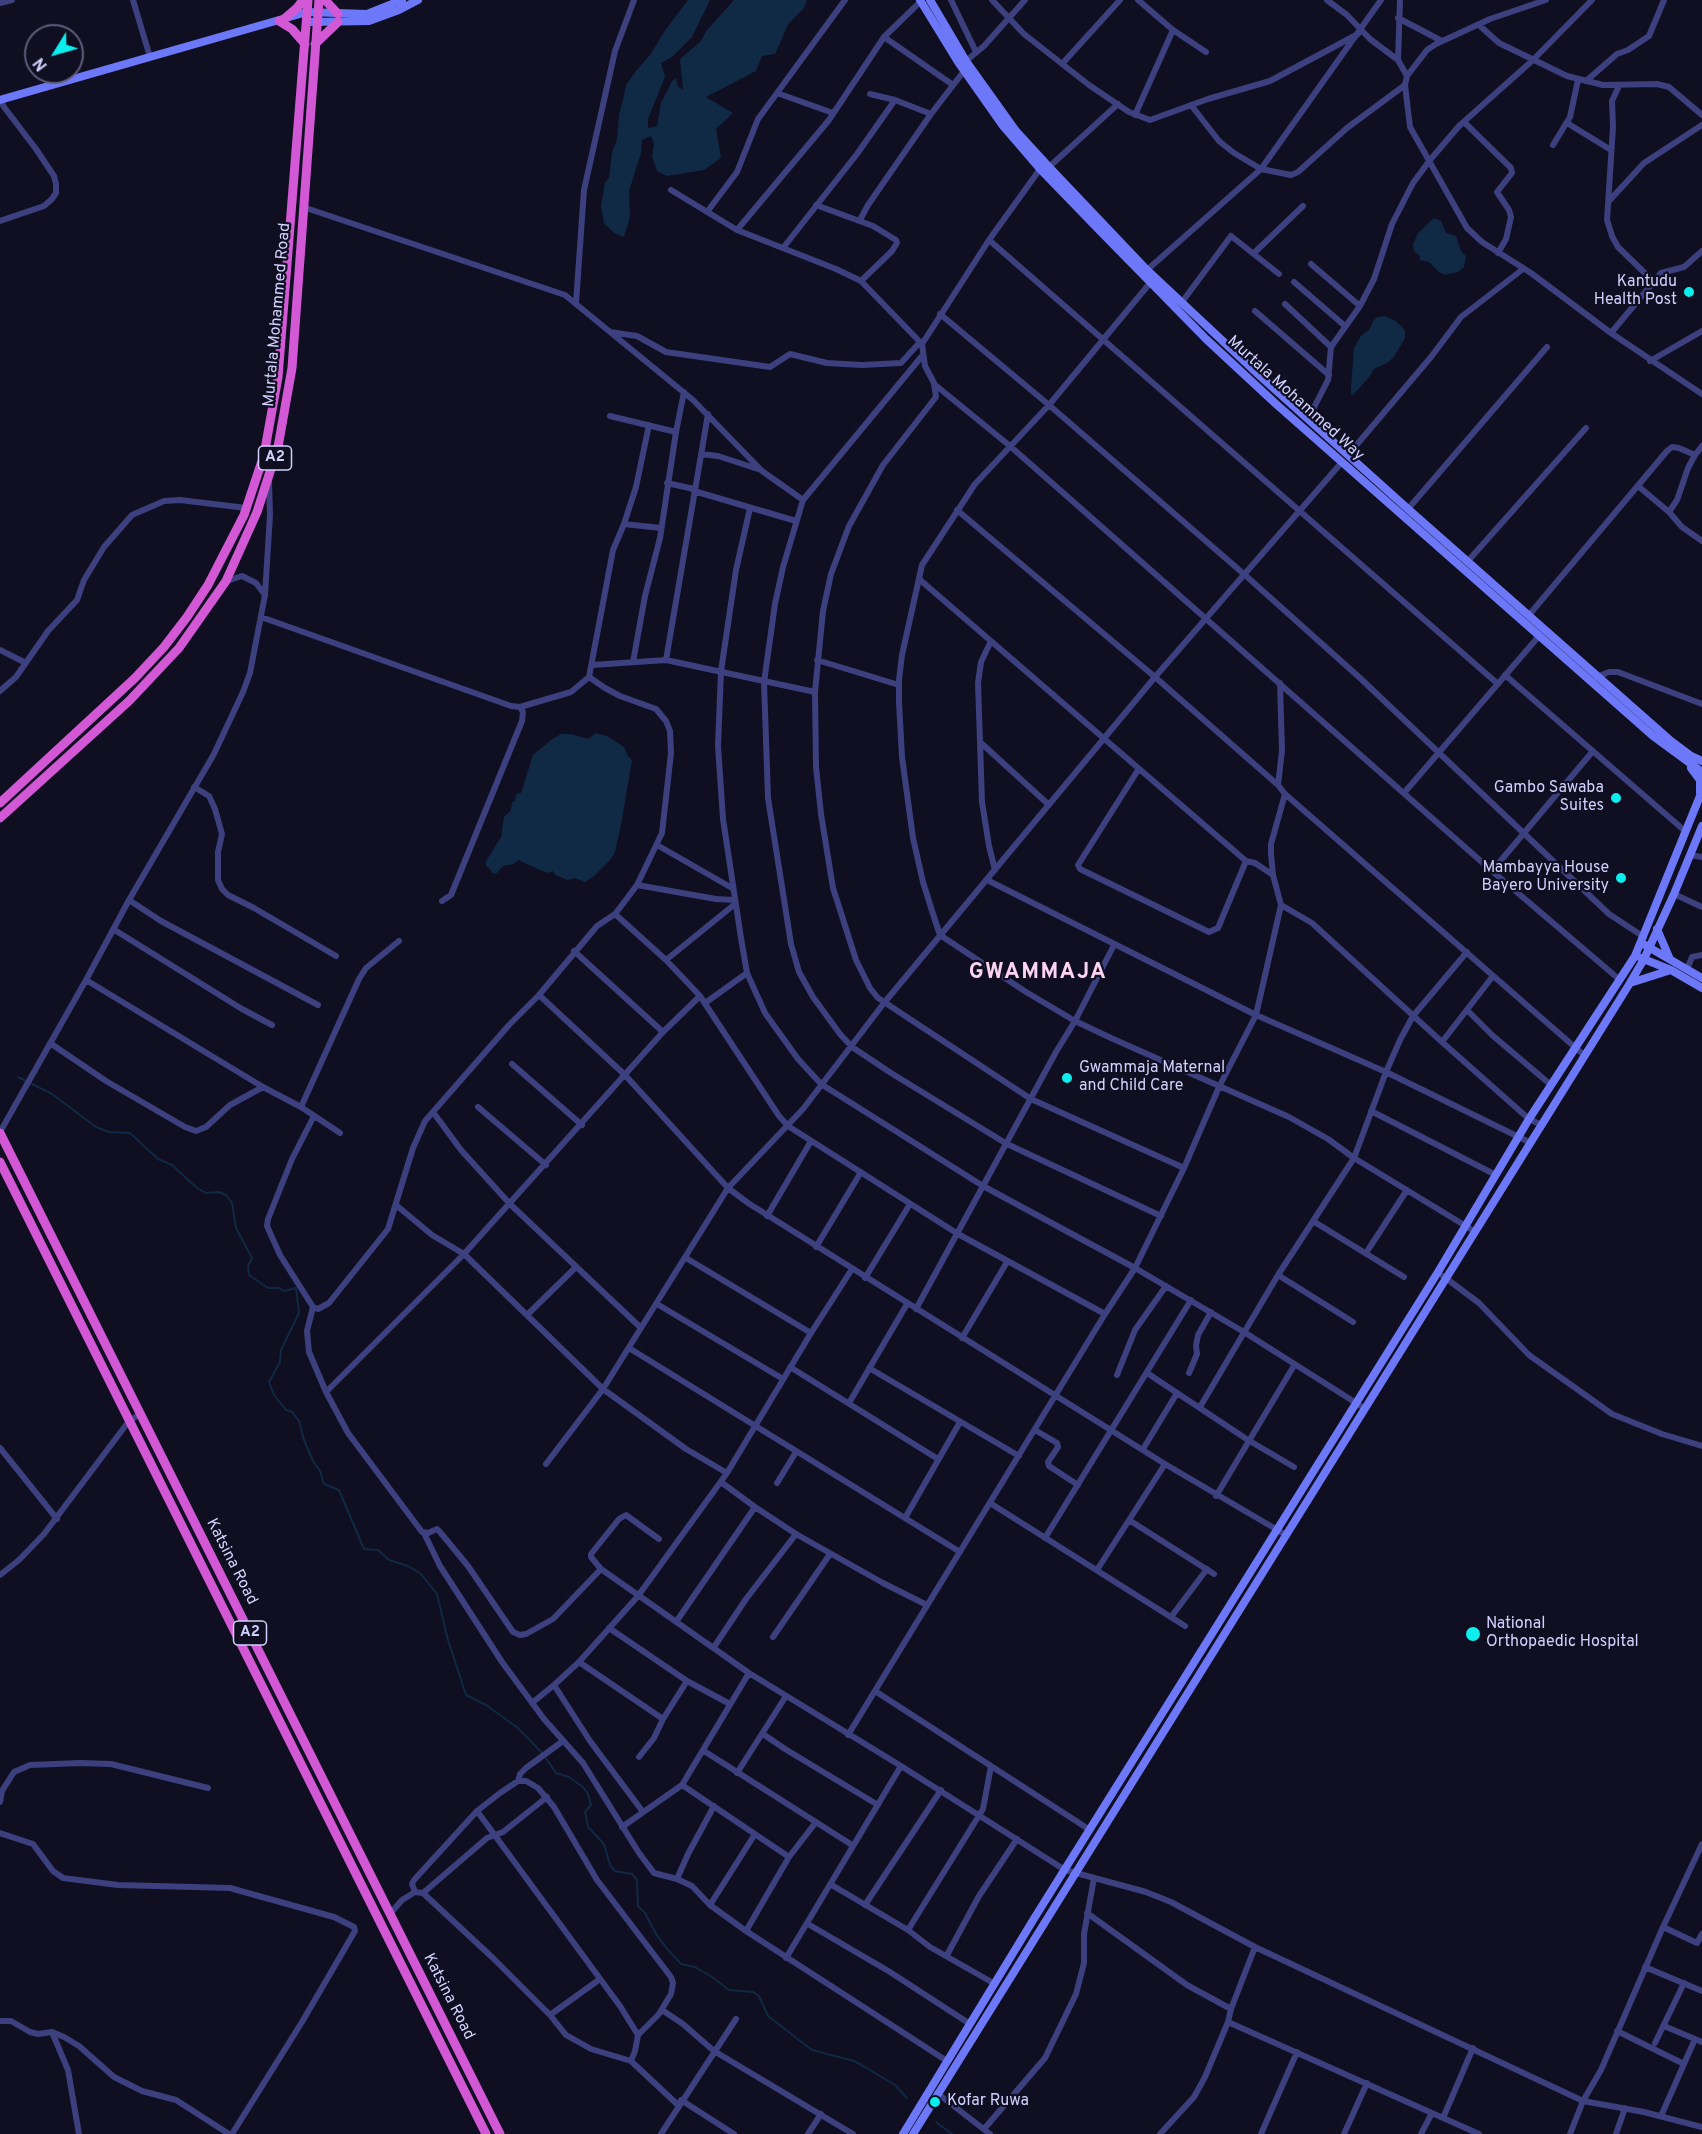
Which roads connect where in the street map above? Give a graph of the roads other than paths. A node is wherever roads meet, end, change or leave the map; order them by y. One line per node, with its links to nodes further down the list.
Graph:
1 (12, 0): 24 (street)
2 (133, 0): 39 (street)
3 (303, 0): 30 (highway)
4 (308, 0): 25 (highway, Murtala Mohammed Road / A2)
5 (319, 0): 26 (highway, Murtala Mohammed Road / A2)
6 (325, 0): 27 (highway)
7 (402, 0): 27 (main road)
8 (418, 0): 27 (main road)
9 (634, 0): 94 (street)
10 (845, 0): 51 (street)
11 (920, 0): 34 (street); 44 (main road, Murtala Mohammed Way)
12 (930, 0): 42 (main road, Murtala Mohammed Way)
13 (951, 0): 37 (street)
14 (992, 0): 28 (street)
15 (1025, 0): 28 (street)
16 (1120, 0): 43 (street)
17 (1138, 0): 32 (street)
18 (1327, 0): 33 (street)
19 (1381, 0): 33 (street)
20 (1400, 0): 29 (street)
21 (1546, 0): 31 (street)
22 (1592, 0): 41 (street)
23 (1664, 0): 47 (street)
24 (0, 3)
25 (306, 17): 26 (main road); 30 (main road); 36 (highway, Murtala Mohammed Road / A2)
26 (317, 18): 27 (main road); 36 (highway, Murtala Mohammed Road / A2)
27 (338, 18): 36 (highway)
28 (1009, 18): 37 (street); 43 (street)
29 (1398, 18): 35 (street); 40 (street)
30 (281, 20): 36 (highway); 39 (main road)
31 (1479, 25): 35 (street); 41 (street)
32 (1173, 30): 38 (street); 59 (street)
33 (1359, 32): 40 (street); 56 (street); 68 (street)
34 (884, 36): 48 (street); 57 (street)
35 (1442, 41): 45 (street)
36 (310, 44): 73 (highway, Murtala Mohammed Road / A2); 131 (highway, Murtala Mohammed Road / A2)
37 (976, 52): 42 (street)
38 (1206, 52)
39 (150, 57): 53 (main road)
40 (1398, 60): 45 (street)
41 (1533, 60): 46 (street); 61 (street)
42 (966, 61): 67 (main road, Murtala Mohammed Way)
43 (1062, 64): 55 (street)
44 (964, 71): 48 (street); 67 (main road, Murtala Mohammed Way)
45 (1407, 76): 49 (street)
46 (1578, 80): 47 (street); 62 (street)
47 (1586, 81): 50 (street)
48 (953, 85): 58 (street)
49 (1405, 85): 66 (street); 68 (street)
50 (1619, 86): 60 (street); 65 (street)
51 (777, 93): 57 (street); 74 (street)
52 (870, 94): 54 (street)
53 (0, 99): 76 (street)
54 (895, 100): 58 (street); 71 (street)
55 (1118, 105): 59 (street); 67 (street)
56 (1191, 105): 59 (street); 68 (street)
57 (833, 113): 77 (street)
58 (931, 114): 75 (street)
59 (1135, 115)
60 (1702, 115)
61 (1464, 122): 66 (street); 82 (street)
62 (1567, 123): 64 (street); 65 (street)
63 (1702, 125): 70 (street)
64 (1553, 145)
65 (1611, 150): 70 (street)
66 (1430, 160): 82 (street); 96 (street)
67 (1044, 168): 78 (street); 87 (main road, Murtala Mohammed Way); 92 (main road, Murtala Mohammed Way)
68 (1261, 169): 87 (street)
69 (671, 190): 74 (street)
70 (1608, 201): 91 (street)
71 (816, 205): 75 (street); 79 (street)
72 (1303, 206): 81 (street)
73 (303, 207): 94 (street); 126 (highway, Murtala Mohammed Road / A2)
74 (707, 212): 77 (street)
75 (860, 220): 89 (street)
76 (0, 221)
77 (737, 230): 79 (street)
78 (989, 240): 98 (street); 103 (street)
79 (783, 248): 89 (street)
80 (1702, 251): 83 (street)
81 (1254, 253): 88 (street); 93 (street)
82 (1498, 253): 86 (street)
83 (1695, 258): 84 (street); 91 (street)
84 (1702, 262)
85 (1311, 264): 96 (street)
86 (1523, 269): 102 (street); 124 (street)
87 (1147, 270): 93 (main road, Murtala Mohammed Way)
88 (1279, 274)
89 (861, 281): 104 (street)
90 (1294, 282): 99 (street)
91 (1654, 282): 102 (street)
92 (1150, 283): 103 (street); 124 (main road, Murtala Mohammed Way)
93 (1182, 302): 116 (main road, Murtala Mohammed Way)
94 (576, 303): 101 (street)
95 (1285, 304): 105 (street)
96 (1360, 306): 99 (street)
97 (1256, 311): 109 (street)
98 (940, 314): 104 (street); 113 (street)
99 (1345, 326): 105 (street)
100 (1702, 331): 108 (street)
101 (610, 332): 104 (street); 111 (street)
102 (1611, 333): 108 (street)
103 (1102, 340): 113 (street); 135 (street)
104 (921, 343): 107 (street)
105 (1331, 347): 109 (street)
106 (1547, 347): 133 (street)
107 (922, 356): 110 (street); 130 (street)
108 (1650, 361): 112 (street)
109 (1329, 375): 116 (street)
110 (934, 383): 120 (street); 153 (street)
111 (684, 392): 114 (street); 119 (street)
112 (1702, 394)
113 (1049, 405): 120 (street); 142 (street)
114 (708, 414): 122 (street); 125 (street)
115 (610, 416): 117 (street)
116 (1308, 419): 124 (main road, Murtala Mohammed Way)
117 (649, 425): 119 (street); 138 (street)
118 (1586, 428): 141 (street)
119 (676, 432): 127 (street)
120 (1010, 446): 134 (street); 148 (street)
121 (1702, 446): 123 (street)
122 (701, 454): 125 (street); 129 (street)
123 (1695, 454): 128 (street); 136 (street)
124 (1345, 458): 133 (main road, Murtala Mohammed Way); 135 (street); 149 (main road, Murtala Mohammed Way)
125 (762, 471): 130 (street)
126 (269, 476): 144 (highway, Murtala Mohammed Road / A2); 145 (street)
127 (667, 483): 129 (street); 139 (street)
128 (1638, 486): 136 (street); 146 (street)
129 (694, 490): 132 (street); 152 (street)
130 (803, 500): 137 (street)
131 (246, 508): 155 (street); 183 (highway, Murtala Mohammed Road / A2)
132 (750, 508): 137 (street); 157 (street)
133 (1408, 509): 141 (main road, Murtala Mohammed Way)
134 (957, 510): 143 (street); 161 (street)
135 (1299, 511): 142 (street); 164 (street)
136 (1669, 512): 140 (street)
137 (796, 521): 162 (street)
138 (624, 524): 139 (street); 156 (street)
139 (661, 528): 154 (street)
140 (1702, 541)
141 (1468, 561): 146 (main road, Murtala Mohammed Way)
142 (1245, 575): 148 (street); 173 (street)
143 (919, 579): 150 (street); 165 (street)
144 (226, 581): 145 (street); 185 (highway, Murtala Mohammed Road / A2)
145 (265, 595): 147 (street)
146 (1529, 615): 159 (main road, Murtala Mohammed Way)
147 (261, 617): 169 (street); 179 (street)
148 (1206, 617): 161 (street); 163 (street)
149 (1539, 636): 158 (street); 175 (main road, Murtala Mohammed Way)
150 (991, 641): 170 (street); 171 (street)
151 (0, 650): 155 (street)
152 (666, 660): 154 (street); 157 (street)
153 (818, 660): 165 (street); 167 (street)
154 (633, 662): 156 (street)
155 (26, 663): 166 (street)
156 (592, 665): 160 (street)
157 (721, 671): 162 (street); 198 (street)
158 (1505, 675): 164 (street); 172 (street)
159 (1597, 676): 168 (street); 174 (main road, Murtala Mohammed Way)
160 (590, 677): 169 (street); 189 (street)
161 (1155, 677): 170 (street); 178 (street)
162 (764, 682): 167 (street); 241 (street)
163 (1280, 683): 178 (street); 180 (street)
164 (1498, 684): 173 (street)
165 (898, 685): 208 (street)
166 (0, 691)
167 (815, 692): 231 (street)
168 (1702, 704)
169 (520, 707): 201 (street)
170 (1104, 739): 176 (street); 184 (street)
171 (981, 742): 184 (street); 193 (street)
172 (1593, 751): 187 (street); 188 (street)
173 (1438, 753): 180 (street); 188 (street)
174 (1702, 761)
175 (1688, 762): 177 (main road, Murtala Mohammed Way); 181 (main road)
176 (1138, 770): 192 (street); 192 (street)
177 (1702, 772)
178 (1278, 785): 182 (street)
179 (194, 787): 200 (street); 215 (street)
180 (1404, 793): 194 (street)
181 (1701, 793): 187 (main road)
182 (1285, 794): 195 (street); 213 (street)
183 (0, 803)
184 (1049, 805): 193 (street)
185 (0, 818)
186 (1702, 826): 190 (main road)
187 (1685, 831): 210 (main road)
188 (1523, 835): 194 (street); 210 (street)
189 (657, 845): 197 (street); 198 (street)
190 (1690, 855): 191 (street); 199 (main road)
191 (1702, 857)
192 (1246, 861): 195 (street)
193 (995, 870): 196 (street)
194 (1492, 871): 225 (street)
195 (1272, 874): 203 (street)
196 (987, 880): 208 (street); 211 (street)
197 (637, 885): 202 (street); 205 (street)
198 (732, 888): 202 (street)
199 (1674, 894): 204 (street); 207 (main road)
200 (129, 900): 206 (street); 232 (street)
201 (442, 901)
202 (734, 902): 218 (street); 221 (street)
203 (1281, 905): 234 (street); 235 (street)
204 (1702, 907)
205 (615, 914): 212 (street); 218 (street)
206 (113, 929): 224 (street); 237 (street)
207 (1657, 929): 210 (main road); 216 (main road)
208 (940, 935): 231 (street); 236 (street)
209 (399, 941): 252 (street)
210 (1645, 942): 216 (main road); 217 (main road)
211 (1114, 945): 234 (street); 236 (street)
212 (574, 951): 228 (street); 238 (street)
213 (1467, 952): 222 (street); 235 (street)
214 (1702, 955): 219 (street)
215 (336, 956)
216 (1669, 957): 219 (main road)
217 (1640, 958): 220 (main road); 225 (main road); 226 (main road)
218 (666, 960): 229 (street)
219 (1687, 969): 223 (main road)
220 (1671, 970): 226 (main road); 227 (main road)
221 (747, 973): 230 (street); 247 (street)
222 (1493, 976): 233 (street); 242 (street)
223 (1702, 978)
224 (86, 980): 240 (street); 249 (street)
225 (1620, 980): 242 (main road)
226 (1630, 983): 243 (main road)
227 (1702, 988)
228 (539, 995): 246 (street); 255 (street)
229 (700, 996): 230 (street); 238 (street)
230 (705, 1003): 260 (street)
231 (884, 1003): 241 (street); 251 (street)
232 (318, 1005)
233 (1467, 1010): 239 (street); 248 (street)
234 (1256, 1015): 245 (street); 250 (street)
235 (1413, 1016): 239 (street); 245 (street)
236 (1075, 1020): 250 (street); 251 (street)
237 (272, 1024)
238 (663, 1032): 246 (street)
239 (1442, 1042): 257 (street)
240 (50, 1043): 249 (street); 261 (street)
241 (852, 1047): 247 (street); 266 (street)
242 (1575, 1048): 243 (street); 248 (main road)
243 (1585, 1056): 259 (main road)
244 (512, 1064): 258 (street)
245 (1386, 1071): 254 (street); 263 (street)
246 (625, 1075): 258 (street); 276 (street)
247 (821, 1084): 260 (street); 275 (street)
248 (1551, 1085): 257 (main road)
249 (263, 1087): 252 (street)
250 (1219, 1087): 267 (street); 271 (street)
251 (1031, 1099): 266 (street); 271 (street)
252 (301, 1107): 256 (street)
253 (478, 1107): 270 (street)
254 (1371, 1111): 267 (street); 274 (street)
255 (433, 1112): 278 (street); 279 (street)
256 (314, 1116): 262 (street); 303 (street)
257 (1530, 1119): 259 (street); 263 (main road)
258 (582, 1125): 270 (street)
259 (1542, 1125): 265 (main road)
260 (788, 1126): 264 (street); 276 (street)
261 (0, 1132): 329 (highway, Katsina Road / A2)
262 (340, 1133)
263 (1519, 1137): 265 (street); 269 (main road)
264 (811, 1141): 273 (street); 281 (street)
265 (1531, 1143): 272 (main road)
266 (1007, 1144): 275 (street); 282 (street)
267 (1354, 1158): 277 (street); 283 (street)
268 (0, 1162): 330 (highway, Katsina Road / A2)
269 (1504, 1162): 272 (main road); 274 (main road)
270 (546, 1165): 279 (street)
271 (1184, 1168): 282 (street)
272 (1515, 1168): 285 (main road)
273 (861, 1172): 280 (street); 287 (street)
274 (1496, 1175): 284 (main road)
275 (983, 1186): 286 (street); 293 (street)
276 (728, 1188): 281 (street); 290 (street)
277 (1407, 1190): 284 (street); 288 (street)
278 (396, 1204): 289 (street); 303 (street)
279 (510, 1204): 289 (street); 292 (street)
280 (910, 1204): 286 (street); 298 (street)
281 (767, 1216): 287 (street)
282 (1161, 1216): 293 (street)
283 (1313, 1221): 288 (street); 295 (street)
284 (1465, 1227): 285 (street); 296 (main road)
285 (1474, 1231): 296 (main road)
286 (958, 1234): 291 (street); 304 (street)
287 (816, 1247): 294 (street)
288 (1366, 1253): 297 (street)
289 (464, 1254): 306 (street); 322 (street)
290 (686, 1258): 301 (street); 311 (street)
291 (1007, 1262): 307 (street); 312 (street)
292 (576, 1267): 306 (street); 309 (street)
293 (1135, 1268): 299 (street); 307 (street)
294 (852, 1269): 298 (street); 311 (street)
295 (1278, 1275): 308 (street); 310 (street)
296 (1441, 1275): 326 (main road); 328 (main road); 336 (street)
297 (1404, 1276)
298 (865, 1278): 302 (street)
299 (1166, 1286): 300 (street); 319 (street)
300 (1191, 1300): 305 (street); 317 (street)
301 (657, 1304): 309 (street); 320 (street)
302 (907, 1304): 304 (street); 316 (street)
303 (313, 1307): 322 (street)
304 (916, 1309): 312 (street)
305 (1212, 1312): 310 (street); 318 (street)
306 (528, 1314): 321 (street)
307 (1105, 1314): 324 (street)
308 (1353, 1322)
309 (640, 1328): 313 (street)
310 (1244, 1332): 314 (street); 327 (street)
311 (811, 1333): 315 (street)
312 (962, 1338): 324 (street)
313 (629, 1348): 321 (street); 332 (street)
314 (1295, 1364): 326 (street); 335 (street)
315 (790, 1367): 320 (street); 325 (street)
316 (869, 1368): 325 (street); 331 (street)
317 (1147, 1373): 323 (street); 334 (street)
318 (1189, 1373)
319 (1117, 1375)
320 (783, 1379): 332 (street)
321 (603, 1389): 342 (street); 345 (street)
322 (326, 1392): 356 (street)
323 (1178, 1393): 327 (street); 338 (street)
324 (1056, 1395): 333 (street); 334 (street)
325 (849, 1403): 341 (street)
326 (1356, 1404): 328 (street); 355 (main road)
327 (1200, 1407): 335 (street)
328 (1364, 1408): 358 (main road)
329 (141, 1414): 330 (street); 425 (highway, Katsina Road / A2)
330 (129, 1421): 353 (street); 472 (highway, Katsina Road / A2)
331 (960, 1422): 340 (street); 341 (street)
332 (756, 1427): 339 (street); 345 (street)
333 (1035, 1430): 340 (street); 348 (street)
334 (1112, 1430): 338 (street); 348 (street)
335 (1248, 1440): 344 (street); 349 (street)
336 (1702, 1446)
337 (0, 1449): 353 (street)
338 (1143, 1449): 343 (street)
339 (796, 1452): 347 (street); 352 (street)
340 (1019, 1456): 350 (street)
341 (938, 1459): 352 (street)
342 (546, 1464)
343 (1165, 1464): 349 (street); 354 (street)
344 (1294, 1467)
345 (728, 1473): 346 (street)
346 (721, 1482): 351 (street); 368 (street)
347 (777, 1483)
348 (1078, 1485): 359 (street)
349 (1216, 1496): 355 (street)
350 (990, 1503): 359 (street); 361 (street)
351 (754, 1507): 357 (street); 371 (street)
352 (905, 1518): 361 (street)
353 (57, 1519): 367 (street)
354 (1129, 1520): 364 (street); 365 (street)
355 (1277, 1530): 358 (street); 406 (main road)
356 (424, 1533): 363 (street); 382 (street)
357 (796, 1534): 362 (street); 375 (street)
358 (1286, 1535): 416 (main road)
359 (1045, 1538): 365 (street)
360 (659, 1539): 363 (street)
361 (960, 1551): 369 (street)
362 (830, 1554): 369 (street); 374 (street)
363 (601, 1569): 368 (street)
364 (1207, 1569): 366 (street); 370 (street)
365 (1097, 1570): 370 (street)
366 (1214, 1574)
367 (0, 1575)
368 (638, 1596): 371 (street); 373 (street)
369 (927, 1605): 380 (street)
370 (1171, 1617): 372 (street)
371 (676, 1622): 375 (street)
372 (1185, 1626)
373 (609, 1628): 376 (street); 378 (street)
374 (773, 1637)
375 (714, 1647): 377 (street)
376 (579, 1662): 379 (street); 384 (street)
377 (749, 1673): 381 (street); 383 (street)
378 (687, 1681): 383 (street); 384 (street)
379 (554, 1685): 382 (street); 402 (street)
380 (875, 1691): 386 (street); 391 (street)
381 (786, 1696): 385 (street); 386 (street)
382 (532, 1703): 387 (street)
383 (730, 1704): 388 (street)
384 (663, 1719): 389 (street)
385 (764, 1734): 392 (street); 399 (street)
386 (848, 1735): 390 (street)
387 (563, 1741): 393 (street); 405 (street)
388 (704, 1751): 392 (street); 394 (street)
389 (639, 1757)
390 (901, 1766): 396 (street); 399 (street)
391 (991, 1766): 403 (street); 406 (street)
392 (737, 1773): 404 (street)
393 (518, 1781): 397 (street); 401 (street)
394 (682, 1785): 400 (street); 402 (street)
395 (208, 1788): 398 (street)
396 (940, 1790): 403 (street); 423 (street)
397 (547, 1797): 408 (street); 441 (street)
398 (0, 1802)
399 (878, 1805): 412 (street)
400 (714, 1806): 409 (street); 418 (street)
401 (477, 1811): 408 (street); 420 (street)
402 (643, 1812): 405 (street)
403 (980, 1815): 410 (street); 428 (street)
404 (816, 1822): 412 (street); 413 (street)
405 (622, 1827): 418 (street)
406 (1090, 1830): 416 (main road)
407 (0, 1833): 471 (street)
408 (496, 1834): 421 (street); 436 (street)
409 (755, 1834): 413 (street); 422 (street)
410 (1017, 1839): 416 (street); 433 (street)
411 (1702, 1844): 414 (street)
412 (852, 1845): 419 (street)
413 (789, 1857): 429 (street)
414 (1695, 1859): 415 (street); 427 (street)
415 (1702, 1863)
416 (1070, 1871): 417 (street); 438 (main road); 460 (main road)
417 (1094, 1878): 424 (street); 432 (street)
418 (677, 1879): 422 (street)
419 (830, 1884): 423 (street); 426 (street)
420 (415, 1892): 421 (street); 425 (street)
421 (423, 1893): 442 (street)
422 (710, 1905): 429 (street)
423 (866, 1905): 428 (street)
424 (1087, 1913): 440 (street); 469 (street)
425 (390, 1914): 473 (highway, Katsina Road / A2)
426 (808, 1924): 434 (street); 446 (street)
427 (1663, 1927): 431 (street); 435 (street)
428 (908, 1930): 433 (street)
429 (746, 1931): 434 (street)
430 (1702, 1934): 431 (street)
431 (1700, 1945)
432 (1255, 1947): 440 (street); 453 (street)
433 (947, 1955): 438 (street)
434 (786, 1958): 457 (street)
435 (1645, 1967): 437 (street); 448 (street)
436 (600, 1979): 442 (street); 450 (street)
437 (1684, 1983): 439 (street); 447 (street)
438 (995, 1984): 446 (main road)
439 (1702, 1991)
440 (1231, 2009): 445 (street)
441 (662, 2010): 450 (street); 454 (street)
442 (550, 2015): 456 (street)
443 (736, 2019): 454 (street)
444 (0, 2021): 449 (street)
445 (1228, 2022): 455 (street); 481 (street)
446 (970, 2024): 457 (main road)
447 (1664, 2026): 451 (street); 452 (street)
448 (1617, 2031): 458 (street); 461 (street)
449 (52, 2032): 470 (street); 471 (street)
450 (638, 2035): 456 (street)
451 (1699, 2040): 458 (street)
452 (1655, 2043)
453 (1473, 2048): 461 (street); 467 (street)
454 (714, 2051): 462 (street); 465 (street)
455 (1297, 2052): 459 (street); 482 (street)
456 (631, 2061): 462 (street)
457 (947, 2061): 478 (main road)
458 (1684, 2064): 466 (street)
459 (1366, 2082): 464 (street); 483 (street)
460 (937, 2093): 469 (street); 479 (main road)
461 (1584, 2101): 463 (street); 486 (street)
462 (680, 2102): 474 (street); 475 (street)
463 (1625, 2108): 466 (street); 487 (street)
464 (1432, 2113): 467 (street); 484 (street)
465 (821, 2114): 476 (street); 477 (street)
466 (1661, 2116): 468 (street)
467 (1443, 2118): 485 (street)
468 (1702, 2126): 488 (street)
469 (984, 2129): 480 (street)
470 (79, 2134)
471 (230, 2134)
472 (486, 2134)
473 (500, 2134)
474 (661, 2134)
475 (734, 2134)
476 (808, 2134)
477 (853, 2134)
478 (903, 2134)
479 (913, 2134)
480 (990, 2134)
481 (1160, 2134)
482 (1261, 2134)
483 (1344, 2134)
484 (1421, 2134)
485 (1479, 2134)
486 (1570, 2134)
487 (1616, 2134)
488 (1697, 2134)

